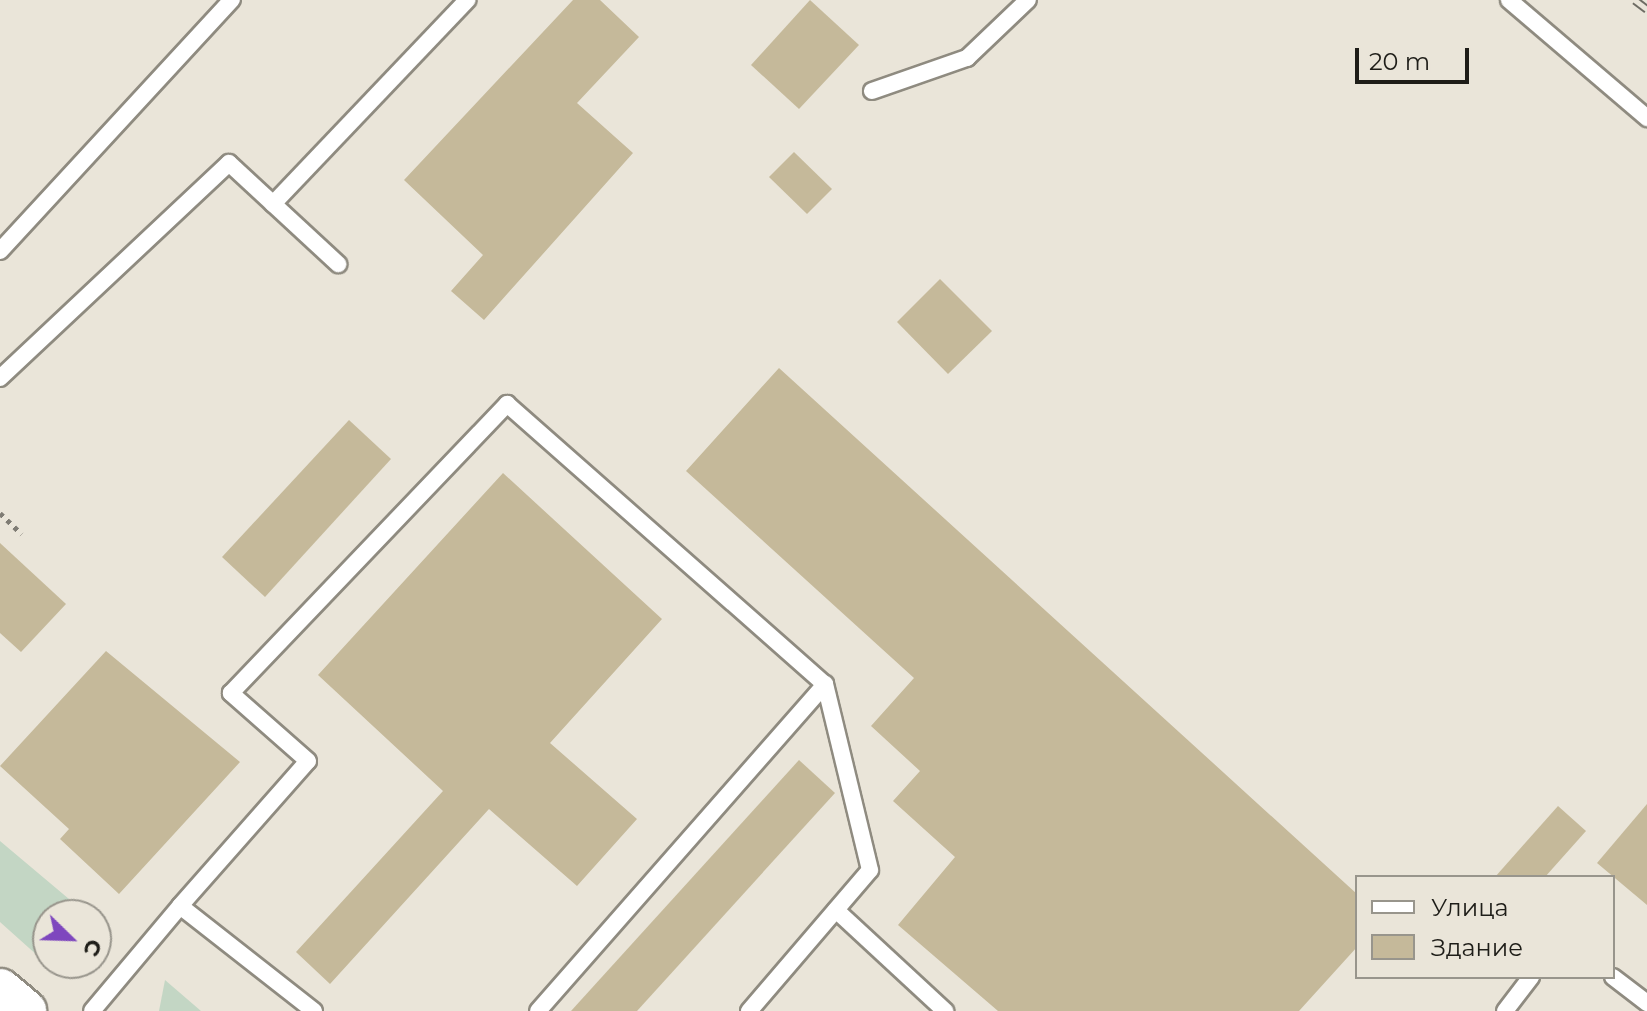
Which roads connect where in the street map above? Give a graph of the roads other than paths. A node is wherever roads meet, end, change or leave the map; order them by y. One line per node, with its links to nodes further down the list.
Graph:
1 (232, 0): 8 (lane)
2 (467, 0): 7 (lane)
3 (1028, 0): 5 (lane)
4 (1509, 0): 6 (lane)
5 (872, 91)
6 (1647, 118)
7 (273, 204): 9 (lane); 10 (lane)
8 (0, 251)
9 (338, 264)
10 (0, 378)
11 (825, 684): 12 (lane); 13 (lane); 21 (lane)
12 (180, 906): 19 (lane); 20 (lane)
13 (836, 910): 22 (lane); 23 (lane)
14 (1529, 979): 24 (lane)
15 (1615, 979): 17 (lane)
16 (0, 990): 18 (street)
17 (1647, 1003)
18 (25, 1011)
19 (92, 1011)
20 (314, 1011)
21 (538, 1011)
22 (749, 1011)
23 (945, 1011)
24 (1505, 1011)

